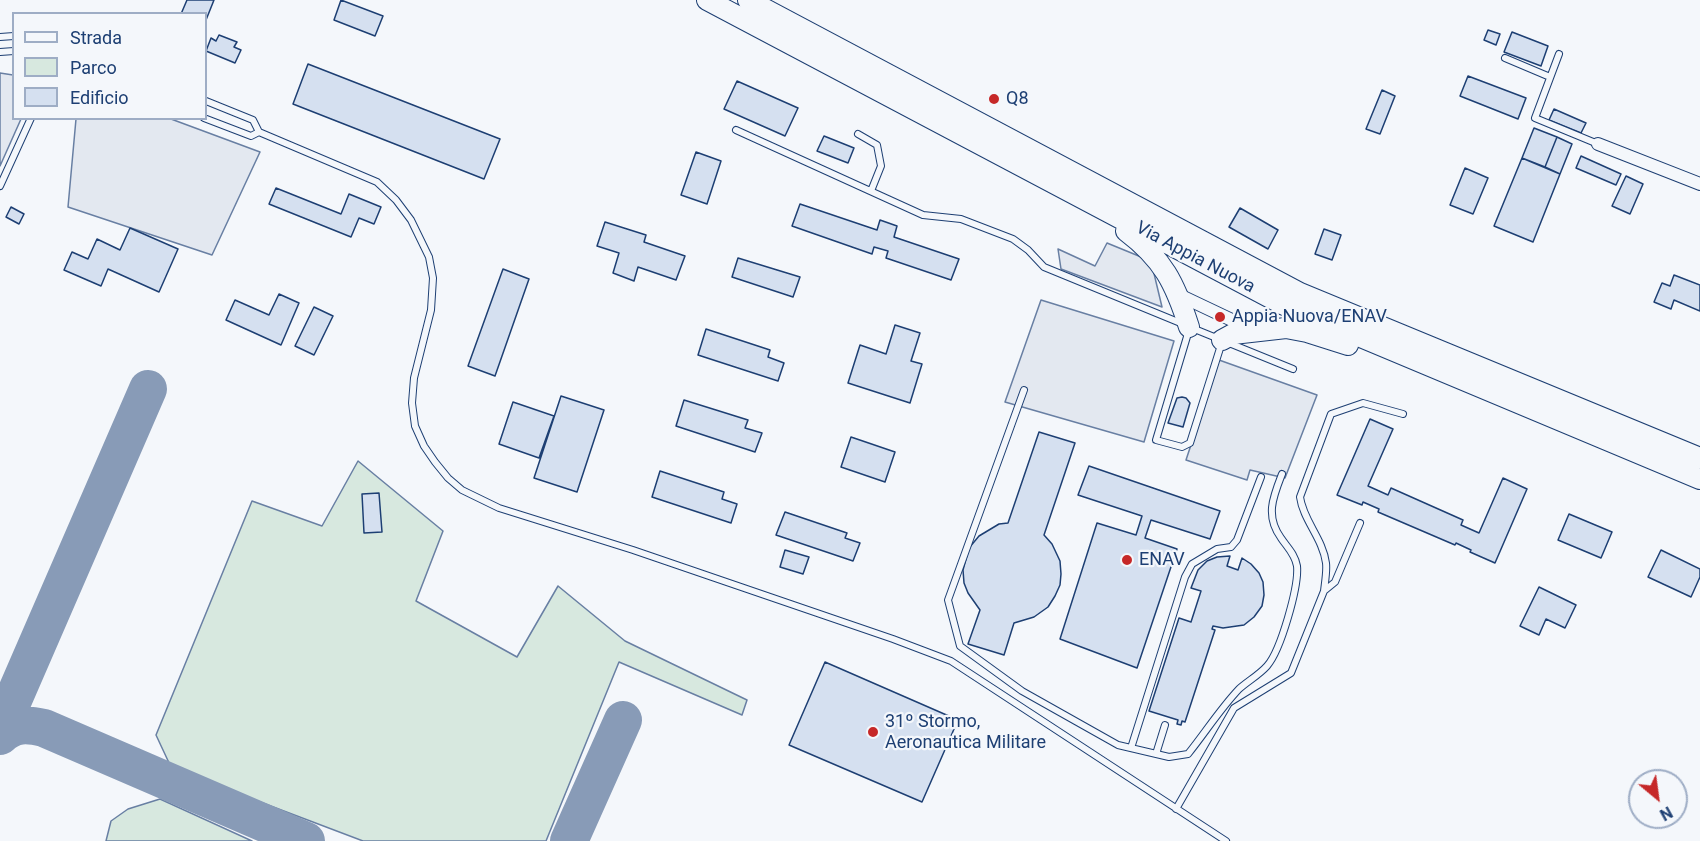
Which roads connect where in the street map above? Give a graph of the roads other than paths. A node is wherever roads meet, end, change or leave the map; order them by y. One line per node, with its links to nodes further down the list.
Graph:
1 (707, 0): 16 (main road, Via Appia Nuova)
2 (748, 0): 25 (main road, Via Appia Nuova)
3 (1559, 54): 5 (lane)
4 (1505, 58): 5 (lane)
5 (1550, 77): 12 (lane)
6 (207, 101): 10 (lane)
7 (207, 119): 10 (lane)
8 (30, 120): 14 (lane)
9 (736, 130): 15 (lane)
10 (259, 132): 34 (lane)
11 (858, 134): 15 (lane)
12 (1598, 144): 13 (street)
13 (1700, 184)
14 (0, 186)
15 (871, 191): 18 (lane)
16 (1077, 196): 17 (main road); 21 (main road, Via Appia Nuova)
17 (1177, 294): 18 (main road); 19 (street)
18 (1189, 327): 20 (lane); 20 (lane)
19 (1257, 332): 20 (main road); 21 (main road)
20 (1222, 340): 22 (lane)
21 (1432, 368): 28 (main road, Via Appia Nuova)
22 (1293, 369)
23 (1024, 390): 32 (lane)
24 (1403, 414): 30 (lane)
25 (1700, 458)
26 (1282, 474): 33 (lane)
27 (1261, 477): 32 (lane)
28 (1700, 479)
29 (1360, 523): 30 (lane)
30 (1324, 591): 34 (lane)
31 (1165, 725): 33 (lane)
32 (1131, 748): 33 (lane)
33 (1156, 754)
34 (1176, 809): 35 (lane)
35 (1227, 841)

